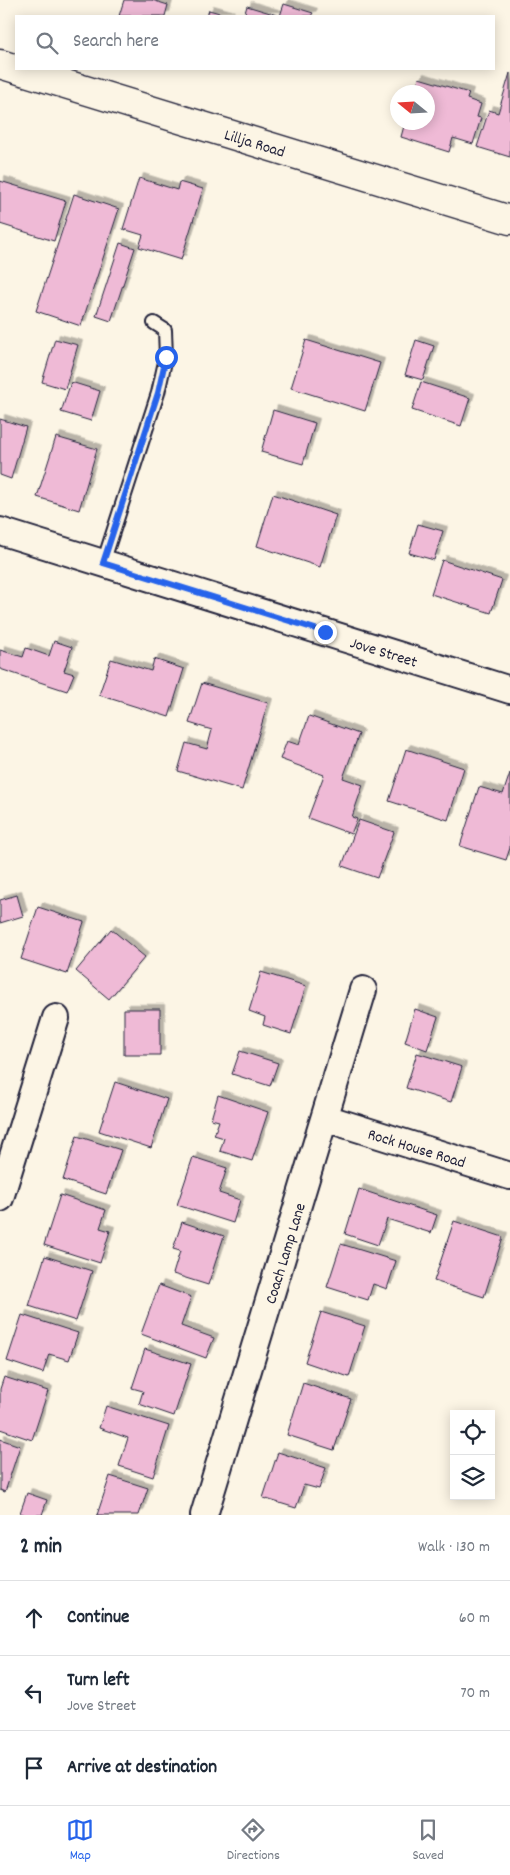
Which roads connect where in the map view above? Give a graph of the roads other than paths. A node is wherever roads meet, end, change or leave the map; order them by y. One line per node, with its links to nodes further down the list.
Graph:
1 (0, 64): 2 (street, Lillja Road)
2 (15, 69)
3 (20, 70): 4 (street, Lillja Road)
4 (510, 220)
5 (154, 324): 7 (lane)
6 (0, 530): 7 (street, Jove Street)
7 (103, 563): 8 (street, Jove Street)
8 (510, 690)
9 (363, 990): 11 (street, Coach Lamp Lane)
10 (56, 1018): 13 (street)
11 (325, 1118): 12 (street, Rock House Road); 14 (street, Coach Lamp Lane)
12 (510, 1176)
13 (0, 1198)
14 (204, 1515)

